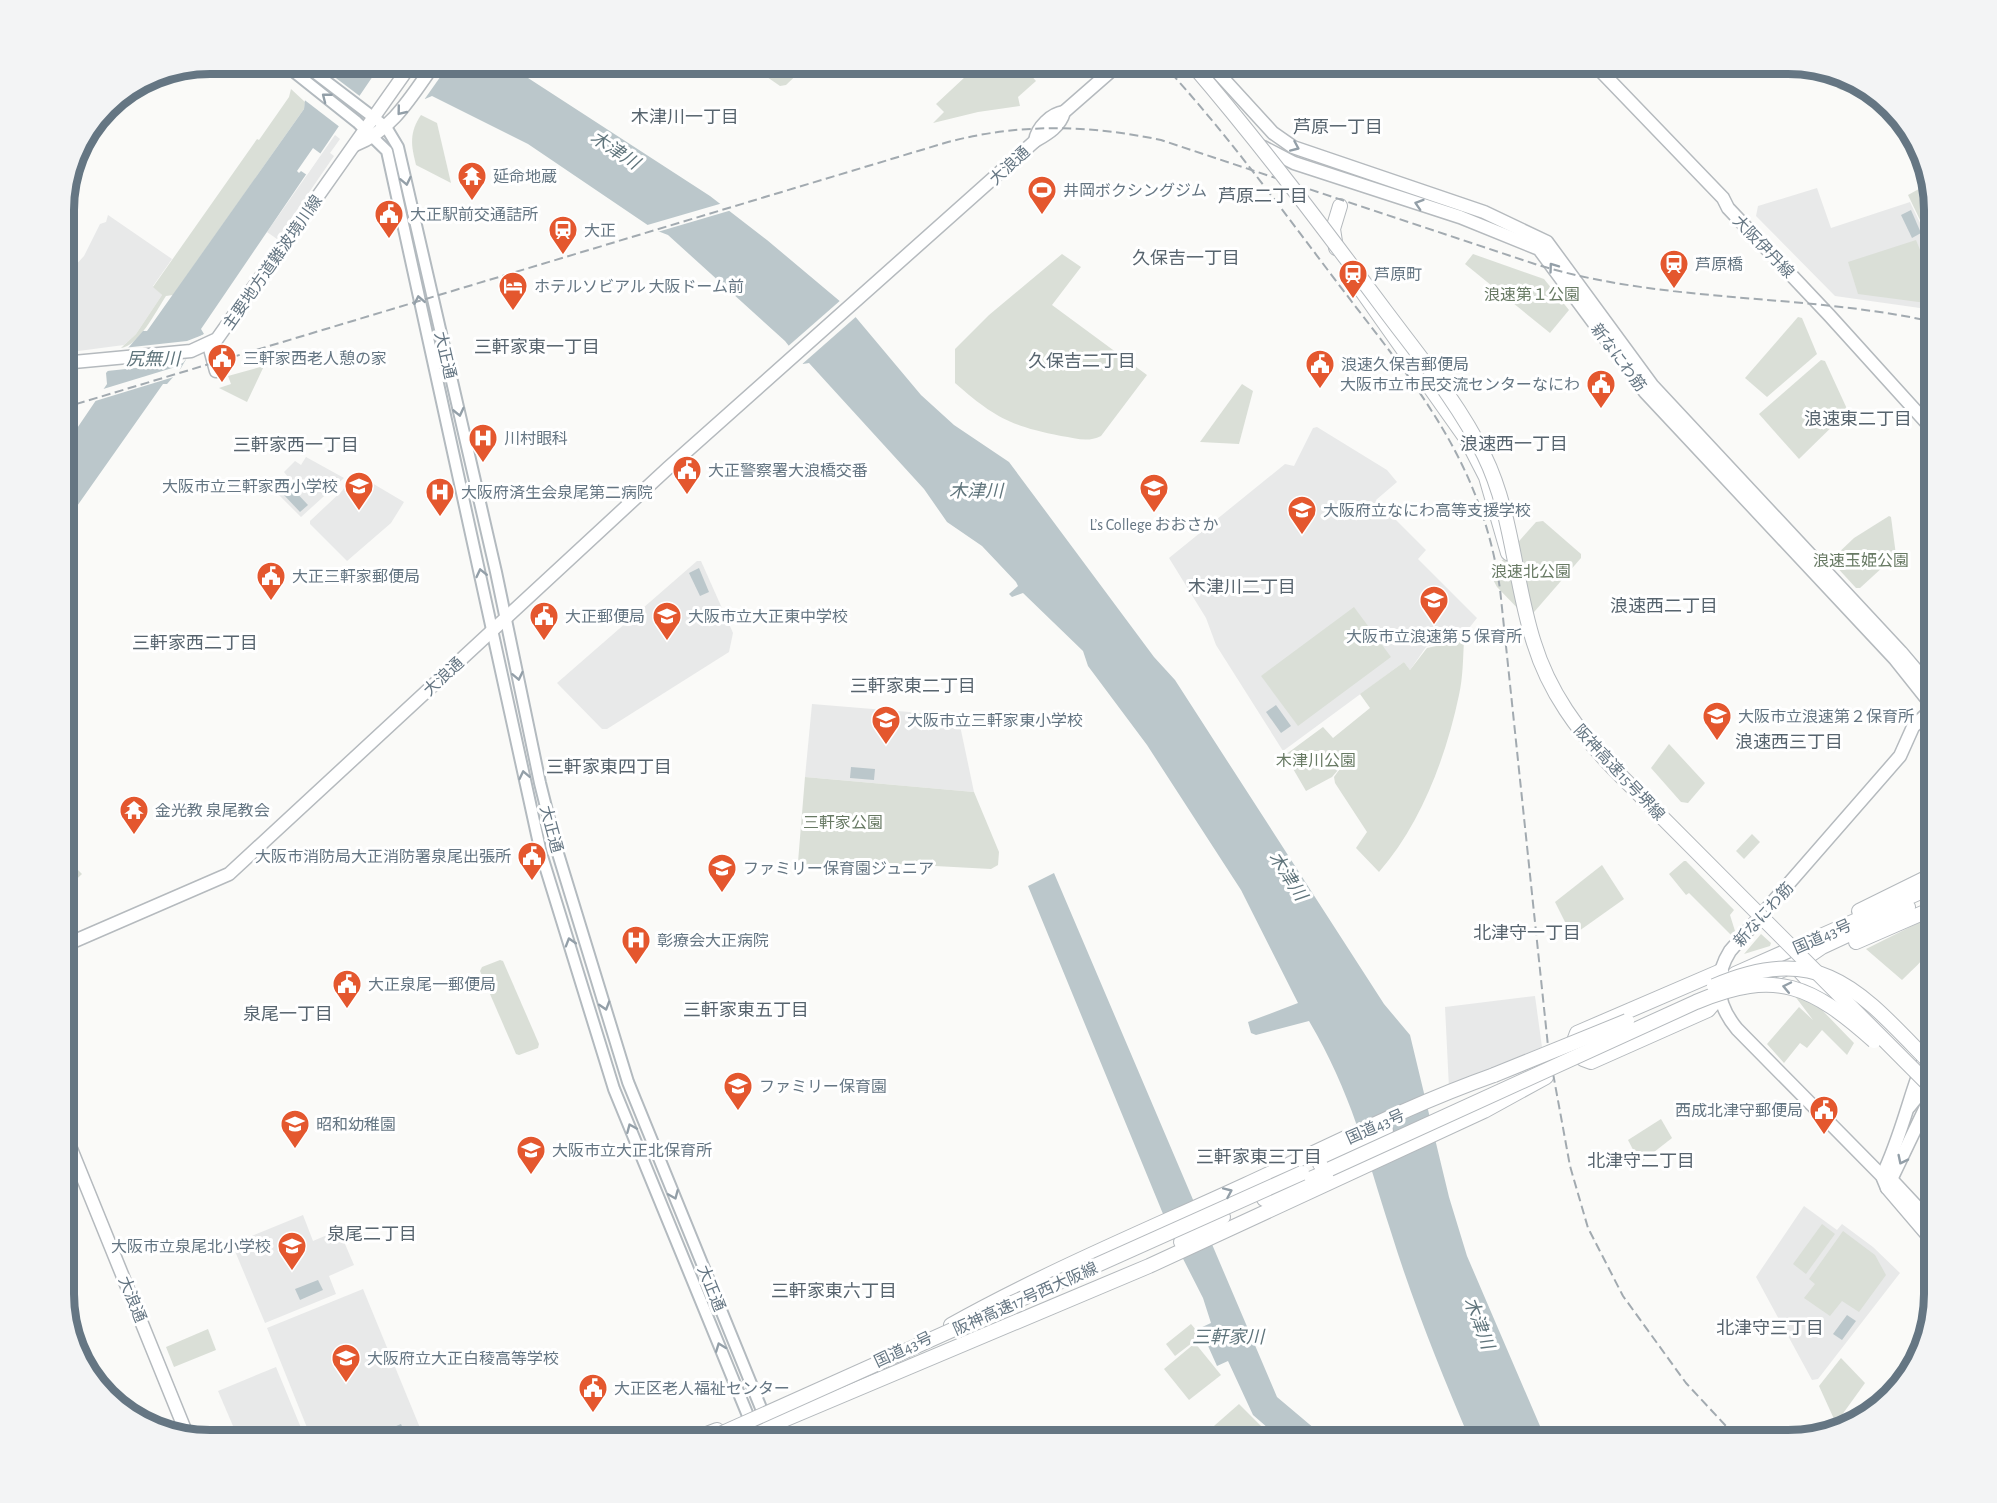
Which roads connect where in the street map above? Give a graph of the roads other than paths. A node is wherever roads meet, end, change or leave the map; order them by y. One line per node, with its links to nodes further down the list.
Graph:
1 (296, 74): 13 (main road, 大正通, one-way to 1)
2 (316, 74): 11 (main road)
3 (404, 74): 11 (main road, 主要地方道難波境川線)
4 (427, 74): 12 (main road, one-way to 12)
5 (1107, 74): 22 (main road, 大浪通)
6 (1194, 74): 25 (main road, 新なにわ筋, one-way to 6)
7 (1200, 74): 21 (highway, 阪神高速15号堺線, bridge)
8 (1212, 74): 40 (highway, 阪神高速15号堺線, bridge)
9 (1219, 74): 24 (main road, 新なにわ筋, one-way to 24)
10 (1604, 74): 20 (main road, 大阪伊丹線)
11 (373, 117): 12 (main road); 13 (main road, 主要地方道難波境川線)
12 (386, 127): 14 (main road); 22 (main road, 大正通, one-way to 22)
13 (364, 129): 14 (main road, 大正通); 15 (main road, 主要地方道難波境川線)
14 (374, 137): 15 (main road); 23 (main road, 大正通, one-way to 14)
15 (355, 145): 17 (main road, 主要地方道難波境川線)
16 (1340, 206): 21 (highway, bridge)
17 (209, 345): 18 (main road, 主要地方道難波境川線); 19 (main road)
18 (74, 362)
19 (216, 371)
20 (1924, 420)
21 (1526, 612): 43 (highway, 阪神高速15号堺線, bridge)
22 (506, 619): 23 (main road, 大浪通); 61 (main road, 大正通, one-way to 61)
23 (494, 630): 32 (main road, 大浪通); 62 (main road, 大正通, one-way to 23)
24 (1924, 679)
25 (1924, 695)
26 (1924, 717): 34 (main road, 新なにわ筋)
27 (1924, 879): 31 (highway)
28 (1924, 890): 31 (highway, 国道43号)
29 (1924, 900): 33 (highway, 国道43号)
30 (1924, 913): 33 (highway)
31 (1831, 932): 34 (highway, 国道43号)
32 (74, 941)
33 (1797, 963): 35 (highway, 国道43号); 36 (highway)
34 (1720, 976): 35 (main road); 35 (highway); 37 (highway, 国道43号)
35 (1720, 996): 37 (highway, 国道43号); 54 (main road)
36 (1833, 996)
37 (1630, 1028): 41 (highway, 国道43号, bridge); 42 (highway, 国道43号, bridge)
38 (1924, 1057): 50 (highway, bridge)
39 (1924, 1061): 48 (main road)
40 (1924, 1068)
41 (1494, 1075): 46 (highway, 国道43号); 50 (highway)
42 (1546, 1077): 49 (highway); 60 (highway, 国道43号)
43 (1924, 1081)
44 (1924, 1083): 52 (highway, one-way to 52, bridge)
45 (1924, 1089): 48 (main road)
46 (1438, 1098): 53 (highway); 59 (highway, 国道43号, one-way to 46)
47 (1924, 1110): 54 (main road, one-way to 54)
48 (1904, 1112): 54 (main road)
49 (1448, 1121): 52 (highway, bridge); 55 (highway)
50 (1342, 1154): 53 (highway, 阪神高速17号西大阪線)
51 (74, 1156): 63 (main road, 大浪通)
52 (1330, 1169): 55 (highway, 阪神高速17号西大阪線)
53 (1302, 1173): 56 (highway, 阪神高速17号西大阪線, bridge)
54 (1887, 1181): 57 (main road); 58 (main road)
55 (1263, 1199): 56 (highway, 阪神高速17号西大阪線)
56 (1219, 1215): 59 (highway, bridge); 60 (highway); 65 (highway, 阪神高速17号西大阪線, bridge); 66 (highway, 阪神高速17号西大阪線)
57 (1924, 1216)
58 (1924, 1230)
59 (1028, 1284): 61 (highway, 国道43号, bridge)
60 (1038, 1314): 69 (highway, 国道43号)
61 (762, 1412): 62 (highway, 国道43号); 68 (main road, 大正通)
62 (749, 1417): 64 (highway, 国道43号); 67 (main road, 大正通)
63 (184, 1427)
64 (716, 1430)
65 (730, 1430)
66 (750, 1430)
67 (759, 1430)
68 (761, 1430)
69 (767, 1430)

